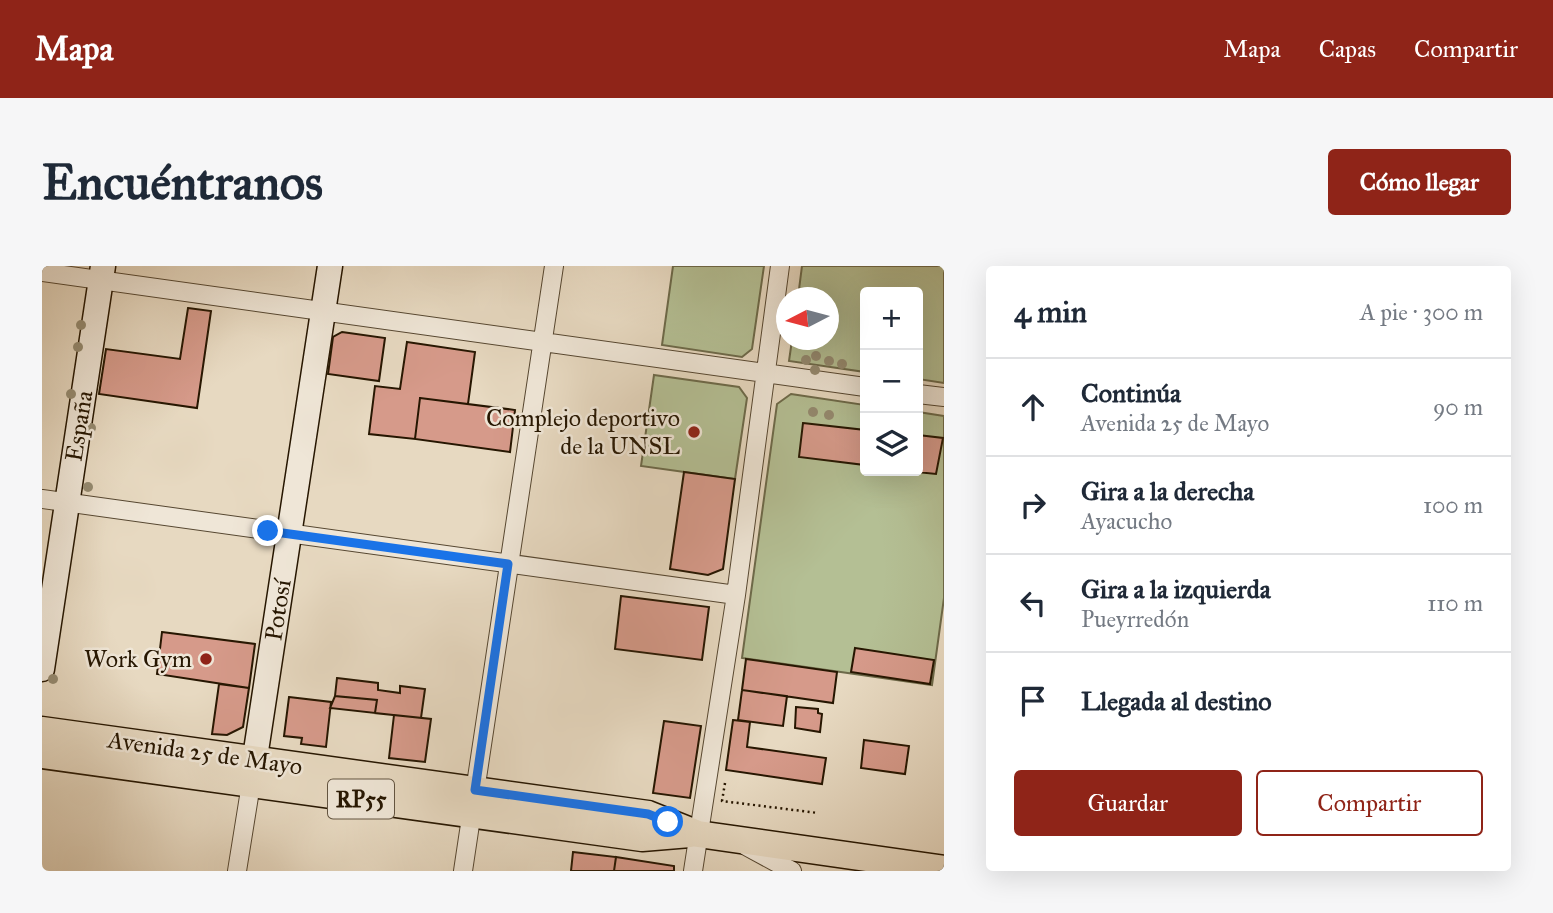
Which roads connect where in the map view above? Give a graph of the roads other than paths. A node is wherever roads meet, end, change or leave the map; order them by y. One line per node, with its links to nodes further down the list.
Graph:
1 (330, 266): 6 (main road, Potosí)
2 (554, 266): 7 (street)
3 (780, 266): 8 (street)
4 (42, 272): 5 (street)
5 (102, 273): 6 (street); 13 (main road, España)
6 (323, 310): 7 (street); 14 (main road, Potosí)
7 (543, 342): 8 (street); 15 (street)
8 (765, 375): 9 (street); 16 (street)
9 (860, 386)
10 (923, 395): 11 (street)
11 (944, 397)
12 (42, 499): 13 (street)
13 (67, 503): 14 (street); 17 (main road, España)
14 (289, 534): 15 (street); 20 (main road, Potosí)
15 (508, 564): 16 (street); 21 (street)
16 (736, 595): 22 (street)
17 (42, 669)
18 (42, 730): 20 (main road, Avenida 25 de Mayo / RP55)
19 (42, 755): 20 (main road, Avenida 25 de Mayo / RP55)
20 (253, 772): 21 (main road, Avenida 25 de Mayo / RP55); 25 (street, Potosí)
21 (473, 802): 22 (main road, Avenida 25 de Mayo / RP55); 26 (street)
22 (698, 834): 23 (main road, Avenida 25 de Mayo / RP55); 27 (street)
23 (732, 838): 24 (main road, Avenida 25 de Mayo / RP55); 28 (street)
24 (944, 869)
25 (237, 871)
26 (463, 871)
27 (693, 871)
28 (792, 871)

